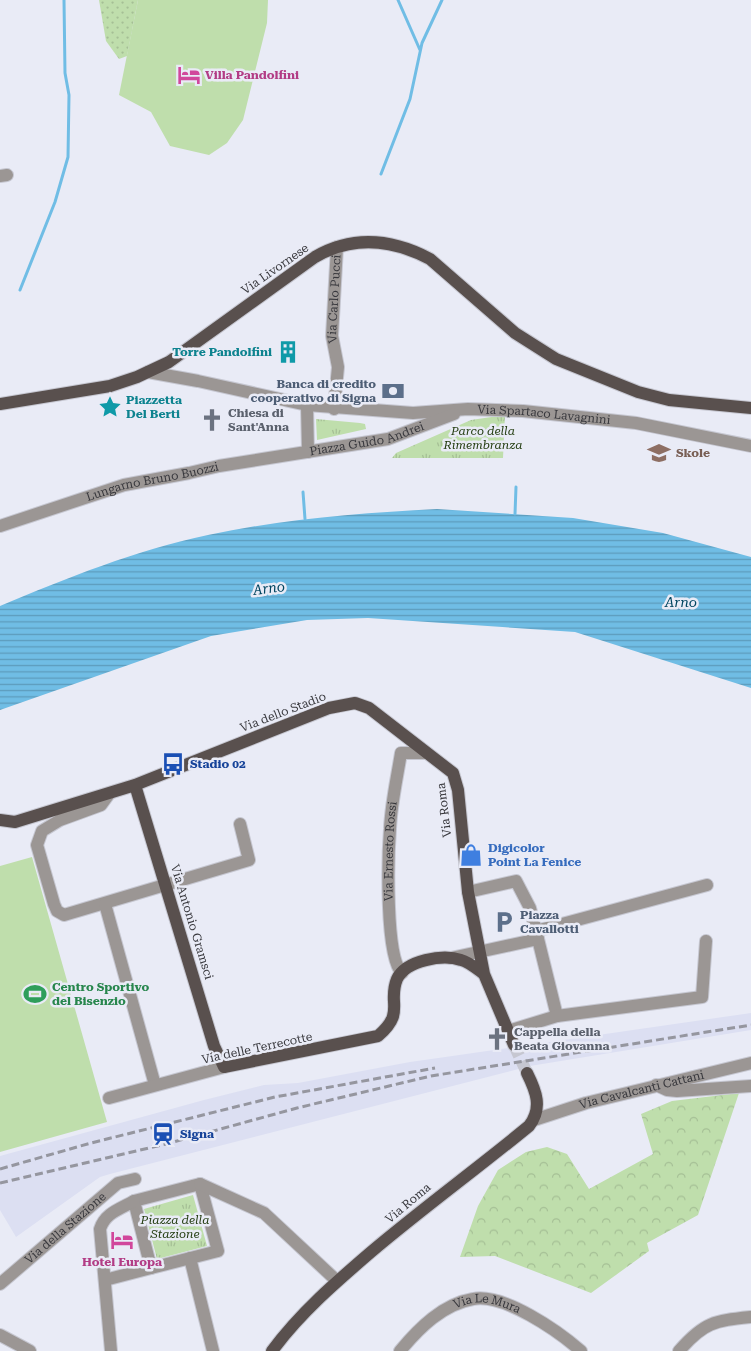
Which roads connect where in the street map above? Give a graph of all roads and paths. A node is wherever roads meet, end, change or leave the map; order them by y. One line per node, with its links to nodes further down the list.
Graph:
1 (337, 247): 2 (main road, Via Livornese); 5 (main road, Via Livornese); 6 (street, Via Carlo Pucci)
2 (148, 372): 3 (main road, Via Livornese); 4 (street, Via Spartaco Lavagnini)
3 (0, 404)
4 (307, 406): 6 (street, Via Spartaco Lavagnini); 9 (street, Piazza Guido Andrei)
5 (750, 407)
6 (334, 409): 7 (street, Via Spartaco Lavagnini)
7 (468, 409): 8 (street, Via Spartaco Lavagnini); 9 (street, Piazza Guido Andrei)
8 (751, 446)
9 (308, 452): 10 (street, Lungarno Bruno Buozzi)
10 (0, 526)
11 (426, 753): 12 (main road, Via dello Stadio); 13 (main road, Via dello Stadio); 25 (street, Via Ernesto Rossi)
12 (453, 773): 19 (main road, Via Roma)
13 (135, 785): 14 (main road, Via dello Stadio); 17 (main road, Via Antonio Gramsci)
14 (109, 794): 15 (main road, Via dello Stadio); 20 (street, Via dello Stadio)
15 (0, 820)
16 (240, 824): 17 (street)
17 (167, 885): 20 (street); 31 (main road, Via Antonio Gramsci)
18 (706, 886): 21 (street)
19 (468, 892): 21 (street); 23 (main road, Via Roma)
20 (105, 904): 33 (street)
21 (537, 935): 23 (street); 27 (street)
22 (706, 941): 27 (street)
23 (479, 952): 24 (street); 26 (main road, Via Roma)
24 (451, 958): 25 (main road); 26 (main road)
25 (402, 973): 31 (main road, Via delle Terrecotte)
26 (484, 974): 28 (main road, Via Roma)
27 (557, 1016): 28 (street)
28 (508, 1031): 29 (main road, Via Roma)
29 (514, 1045)
30 (751, 1064): 34 (street, Via Cavalcanti Cattani)
31 (224, 1067): 33 (street, Via delle Terrecotte)
32 (527, 1073): 37 (main road)
33 (156, 1085): 36 (street, Via delle Terrecotte)
34 (656, 1085): 35 (street); 37 (street, Via Cavalcanti Cattani)
35 (751, 1086)
36 (109, 1098)
37 (534, 1120): 44 (main road, Via Roma)
38 (135, 1179): 45 (street, Via della Stazione)
39 (200, 1184): 40 (street); 41 (street); 44 (street)
40 (134, 1201): 42 (street); 43 (street)
41 (190, 1258): 42 (street); 51 (street)
42 (151, 1268): 43 (street)
43 (105, 1280): 50 (street)
44 (337, 1281): 52 (main road, Via Roma)
45 (0, 1284)
46 (751, 1317): 55 (street)
47 (0, 1334): 48 (street)
48 (10, 1346): 49 (street)
49 (30, 1351)
50 (111, 1351)
51 (213, 1351)
52 (272, 1351)
53 (400, 1351): 54 (street, Via Le Mura)
54 (581, 1351)
55 (679, 1351)

